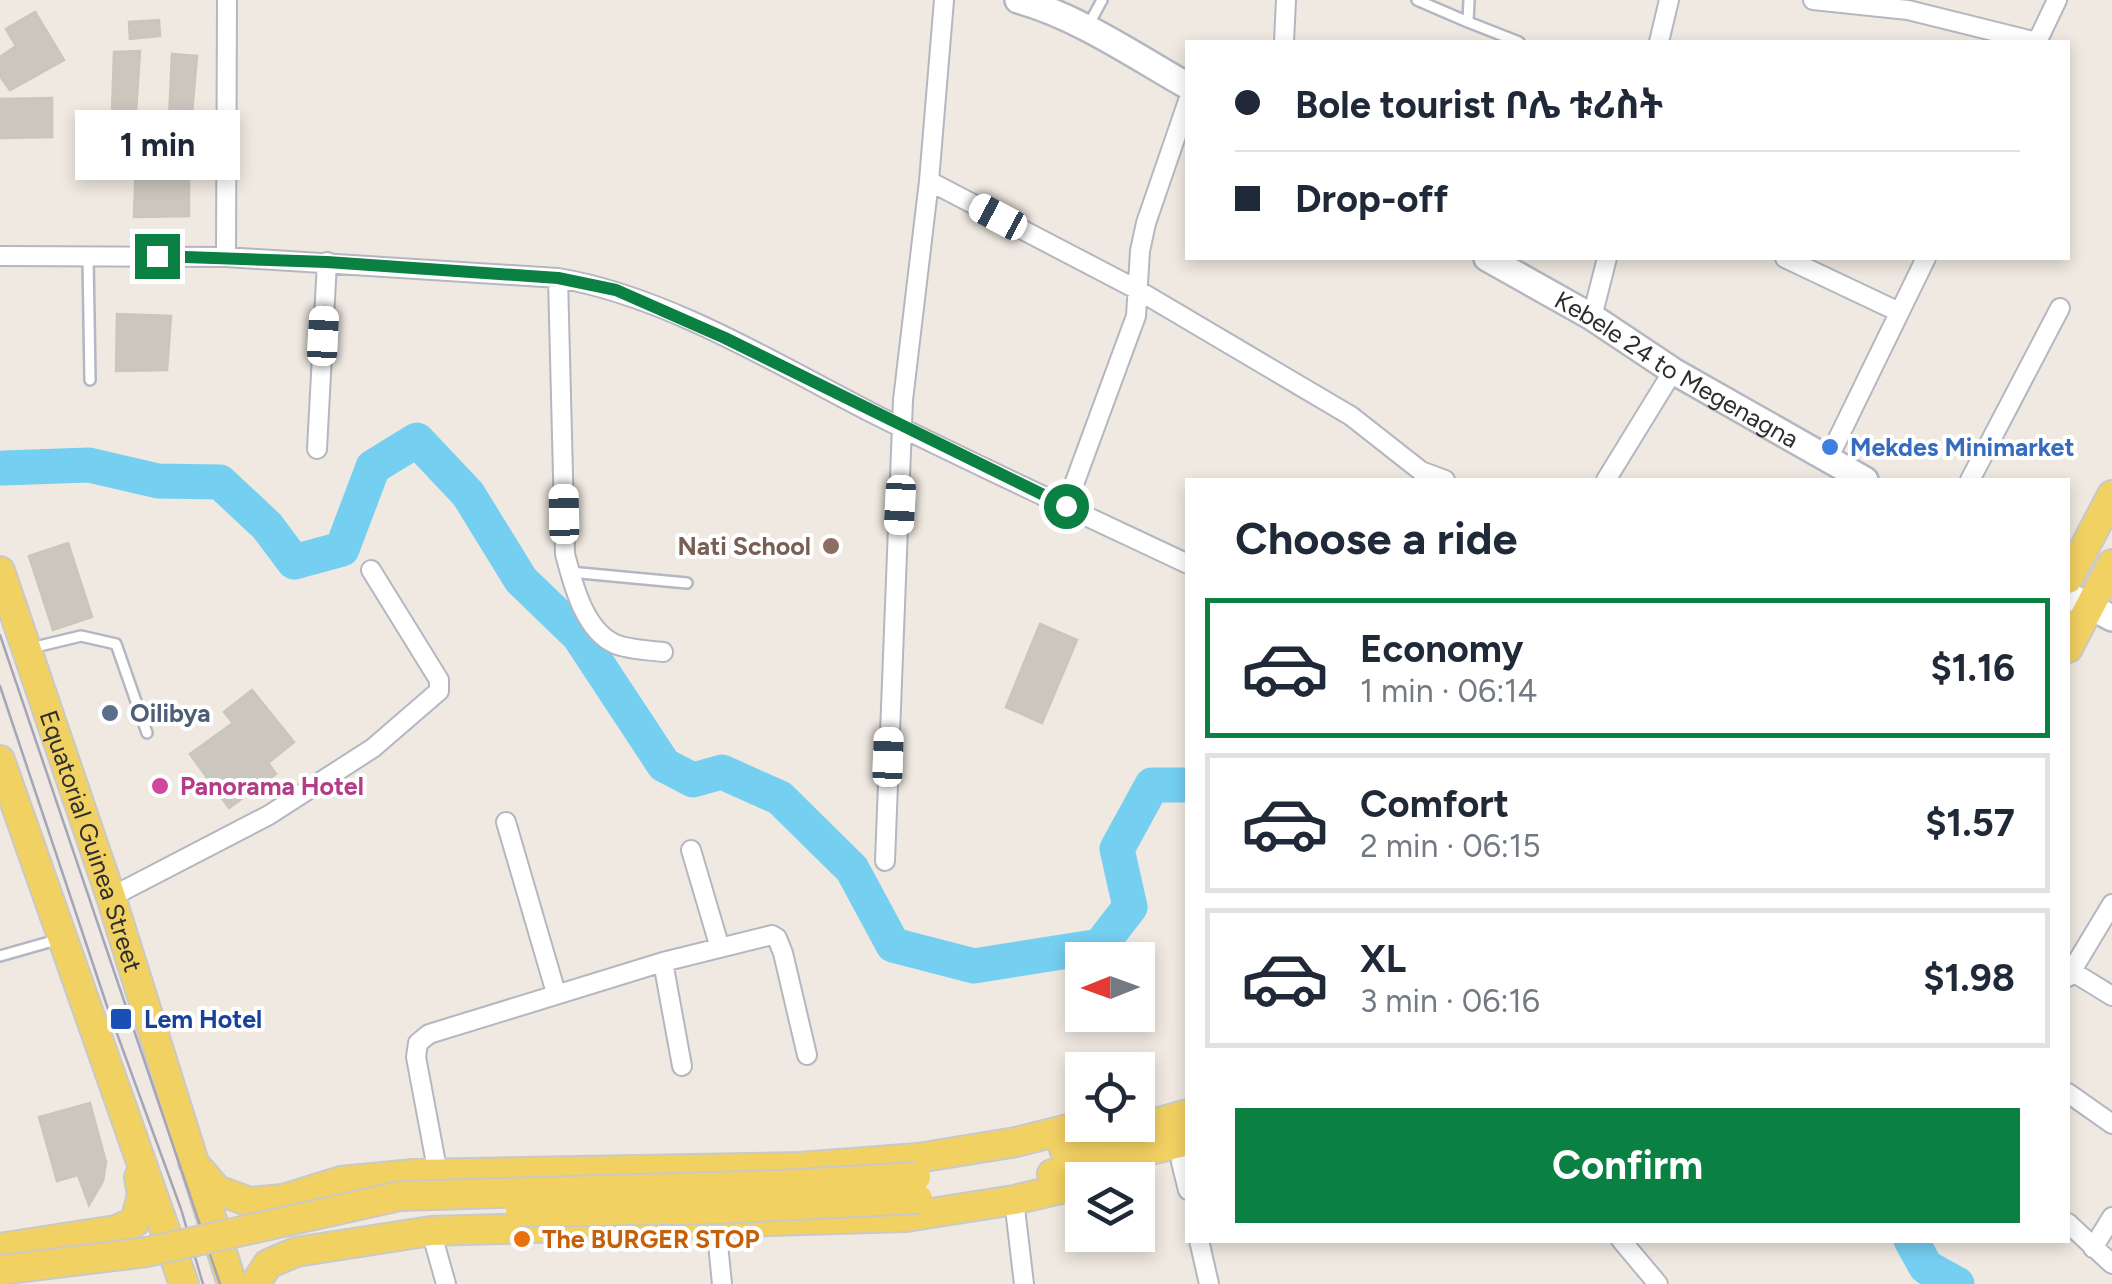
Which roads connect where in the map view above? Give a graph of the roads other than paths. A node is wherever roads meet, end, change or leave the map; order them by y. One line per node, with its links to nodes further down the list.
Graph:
1 (227, 0): 23 (street)
2 (944, 0): 20 (street)
3 (1018, 0): 12 (main road)
4 (1102, 0): 12 (lane)
5 (1286, 0): 13 (street)
6 (1417, 0): 11 (lane)
7 (1470, 0): 11 (lane)
8 (1669, 0): 15 (street)
9 (1812, 0): 16 (street)
10 (2057, 0): 17 (street)
11 (1468, 22): 14 (lane)
12 (1086, 28): 18 (main road)
13 (1284, 40)
14 (1514, 40)
15 (1659, 40)
16 (2029, 40)
17 (2038, 40)
18 (1185, 84)
19 (1185, 109): 30 (street)
20 (929, 181): 30 (street); 36 (street)
21 (0, 256): 22 (street)
22 (88, 256): 23 (street); 35 (lane)
23 (226, 256): 28 (street)
24 (1490, 260): 33 (main road, Kebele 24 to Megenagna)
25 (1606, 260): 33 (street)
26 (1788, 260): 32 (street)
27 (1925, 260): 32 (street)
28 (327, 262): 29 (street); 37 (street)
29 (558, 278): 36 (street); 49 (street)
30 (1136, 289): 39 (street); 44 (street)
31 (2060, 308): 42 (street)
32 (1900, 312): 38 (street)
33 (1592, 318): 34 (main road, Kebele 24 to Megenagna)
34 (1674, 371): 38 (main road, Kebele 24 to Megenagna); 40 (street)
35 (90, 380)
36 (904, 429): 44 (street); 60 (street)
37 (316, 449)
38 (1828, 459): 41 (main road, Kebele 24 to Megenagna)
39 (1440, 478)
40 (1607, 478)
41 (1861, 478)
42 (1971, 478)
43 (2112, 495): 50 (main road)
44 (1066, 506): 45 (street)
45 (1185, 563)
46 (2112, 564): 52 (main road)
47 (371, 570): 61 (street)
48 (0, 572): 54 (main road, Equatorial Guinea Street)
49 (570, 572): 51 (lane); 55 (street)
50 (2070, 576)
51 (687, 583)
52 (2090, 606): 53 (main road)
53 (2070, 644)
54 (28, 648): 56 (lane); 61 (main road, Equatorial Guinea Street)
55 (663, 652)
56 (147, 733)
57 (0, 760): 63 (main road)
58 (506, 822): 68 (street)
59 (691, 850): 64 (street)
60 (885, 861)
61 (110, 897): 83 (main road, Equatorial Guinea Street)
62 (2112, 904): 67 (street)
63 (62, 938): 65 (lane); 86 (main road)
64 (720, 948): 66 (street); 70 (street)
65 (0, 956)
66 (663, 962): 68 (street); 71 (street)
67 (2070, 975): 69 (street)
68 (556, 993): 80 (street)
69 (2112, 996)
70 (807, 1055)
71 (682, 1066)
72 (2070, 1094): 76 (street)
73 (1185, 1105): 74 (main road)
74 (1155, 1107)
75 (1185, 1115): 81 (main road)
76 (2112, 1124)
77 (1065, 1130): 80 (main road)
78 (1185, 1153): 79 (main road); 81 (main road)
79 (1155, 1162)
80 (438, 1174): 83 (main road)
81 (917, 1188): 95 (main road, bridge); 97 (main road, bridge)
82 (1065, 1188): 84 (main road)
83 (218, 1200): 86 (main road); 96 (main road)
84 (1014, 1200): 87 (main road); 101 (street)
85 (2112, 1217): 93 (street)
86 (147, 1219): 92 (main road); 98 (main road)
87 (716, 1224): 89 (main road); 100 (street)
88 (2070, 1225): 93 (street)
89 (431, 1231): 96 (main road); 99 (street)
90 (1200, 1243): 102 (street)
91 (1624, 1243): 103 (street)
92 (0, 1248)
93 (2093, 1248): 94 (street)
94 (2112, 1264)
95 (0, 1270)
96 (246, 1277): 98 (main road)
97 (36, 1284)
98 (185, 1284)
99 (446, 1284)
100 (722, 1284)
101 (1024, 1284)
102 (1209, 1284)
103 (1658, 1284)

